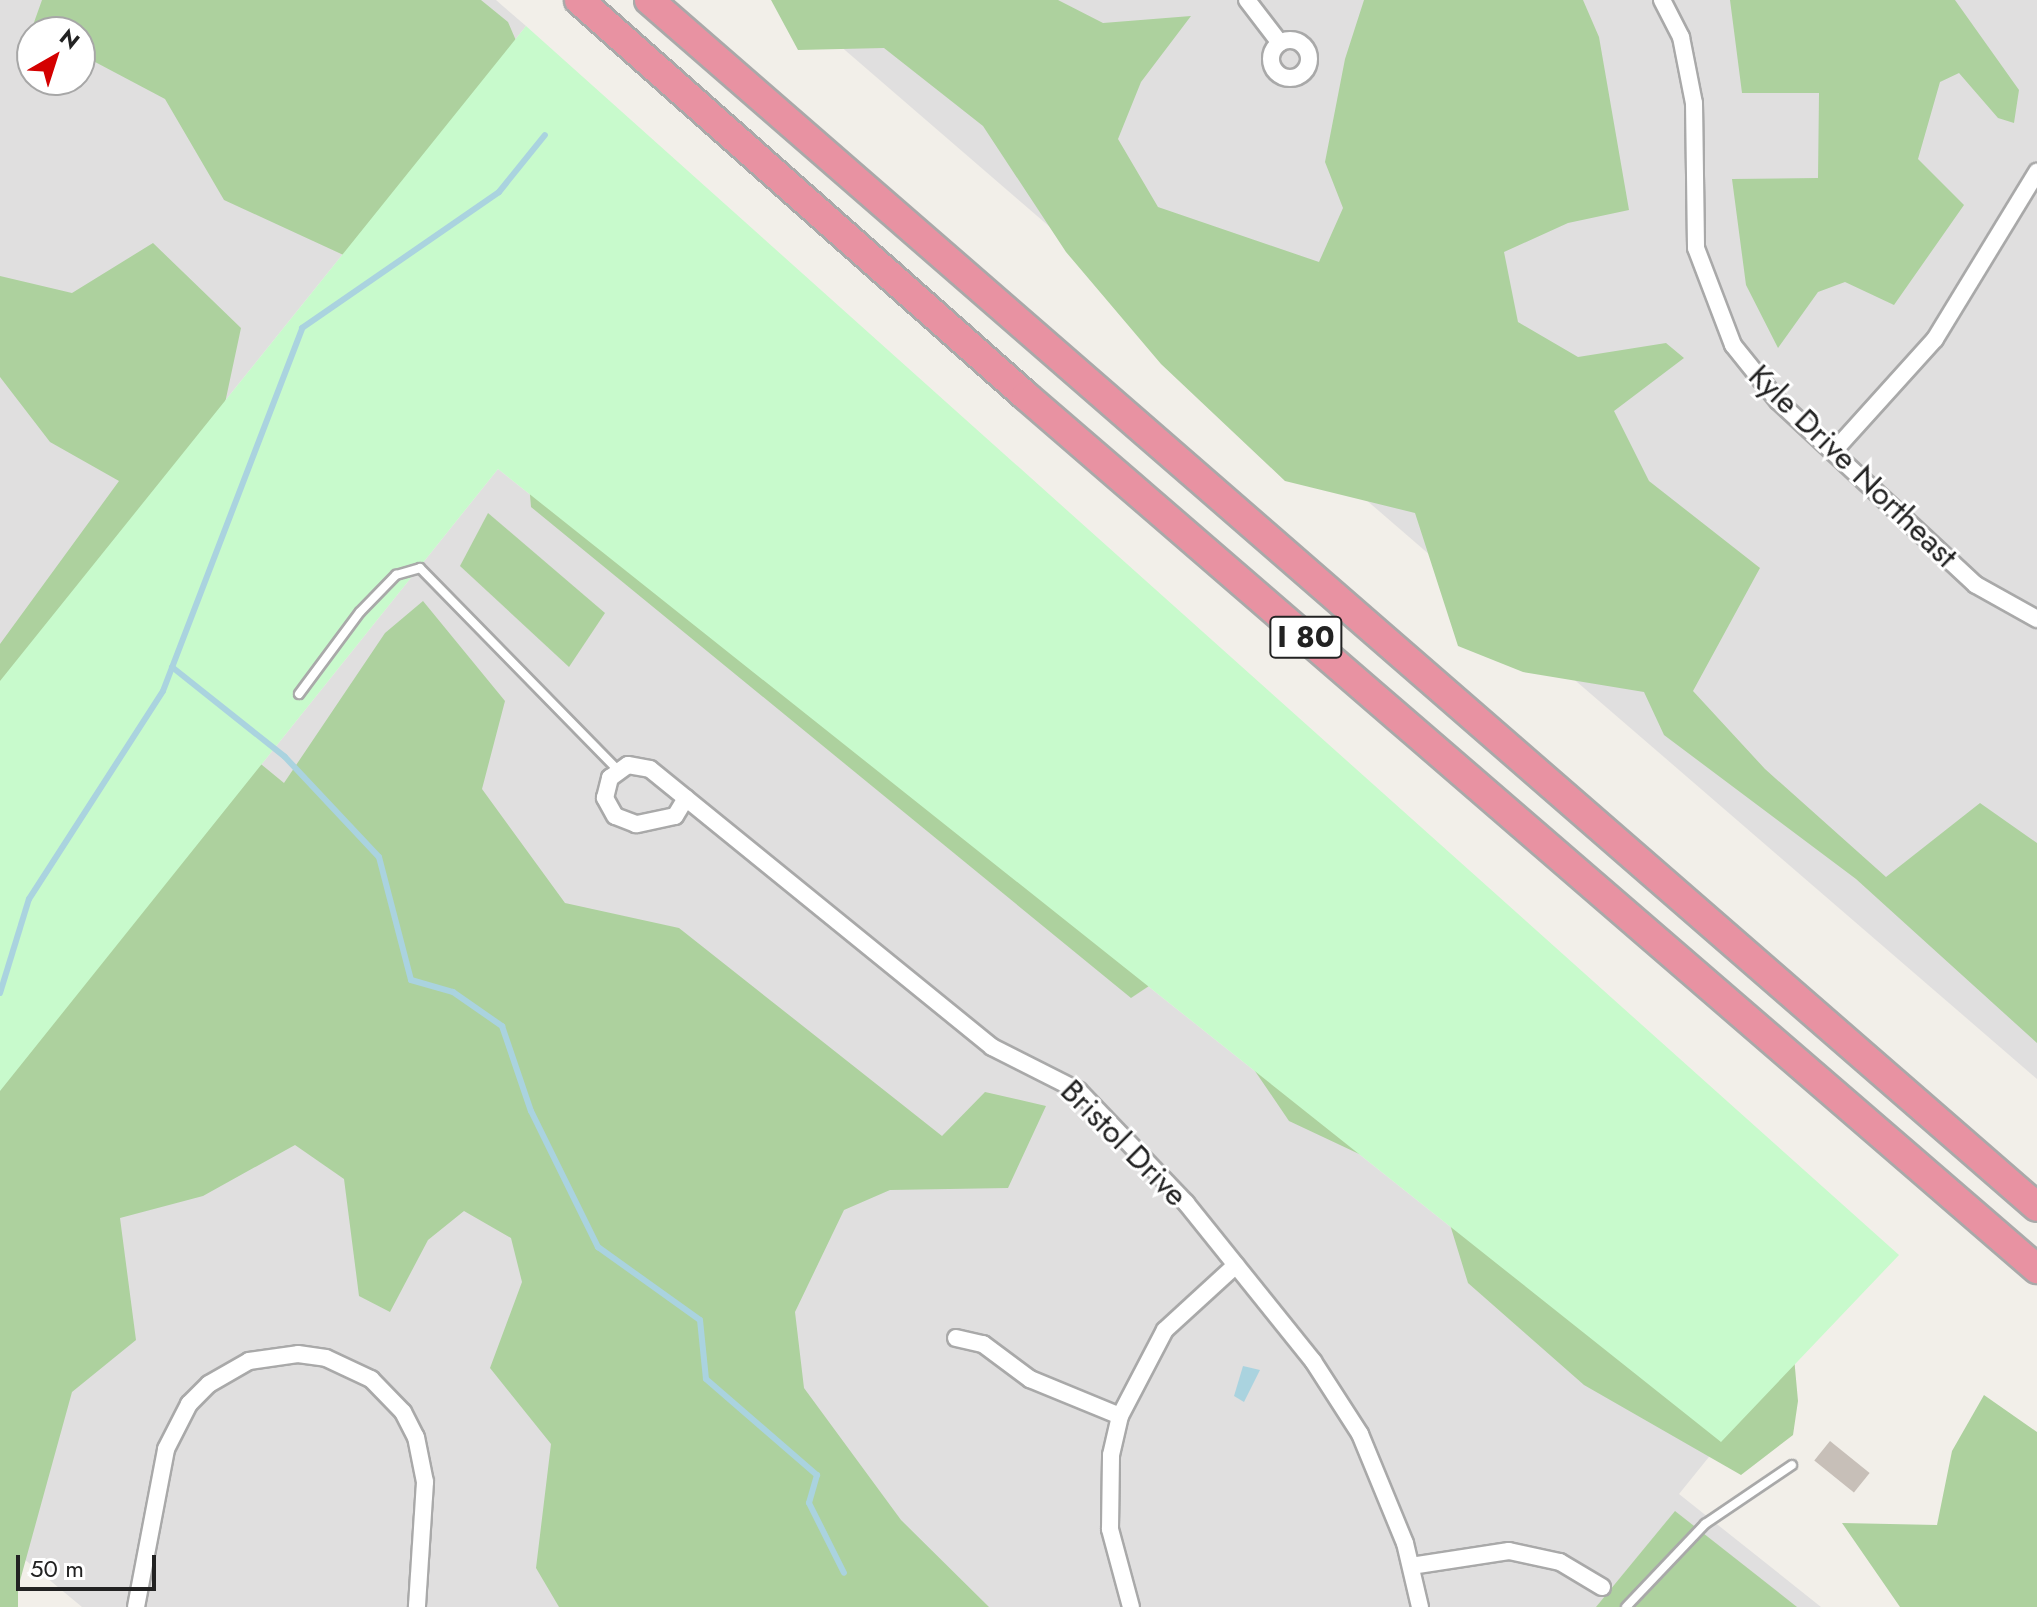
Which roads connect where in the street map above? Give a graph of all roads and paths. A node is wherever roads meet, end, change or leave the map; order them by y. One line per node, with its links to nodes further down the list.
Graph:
1 (579, 0): 14 (highway, I 80)
2 (649, 0): 12 (highway, I 80)
3 (1247, 0): 5 (street)
4 (1662, 0): 7 (street, Kyle Drive Northeast)
5 (1280, 43)
6 (2037, 172): 7 (street)
7 (1833, 452): 8 (street, Kyle Drive Northeast)
8 (2037, 619)
9 (299, 694): 10 (lane)
10 (619, 771): 11 (street, Bristol Drive); 11 (street)
11 (686, 798): 13 (street, Bristol Drive)
12 (2037, 1207)
13 (1236, 1265): 16 (street); 18 (street, Bristol Drive)
14 (2037, 1269)
15 (956, 1338): 16 (street)
16 (1120, 1416): 22 (street)
17 (1792, 1465): 24 (lane)
18 (1411, 1566): 19 (street); 23 (street, Bristol Drive)
19 (1602, 1587)
20 (136, 1607): 21 (street)
21 (417, 1607)
22 (1131, 1607)
23 (1420, 1607)
24 (1626, 1607)

